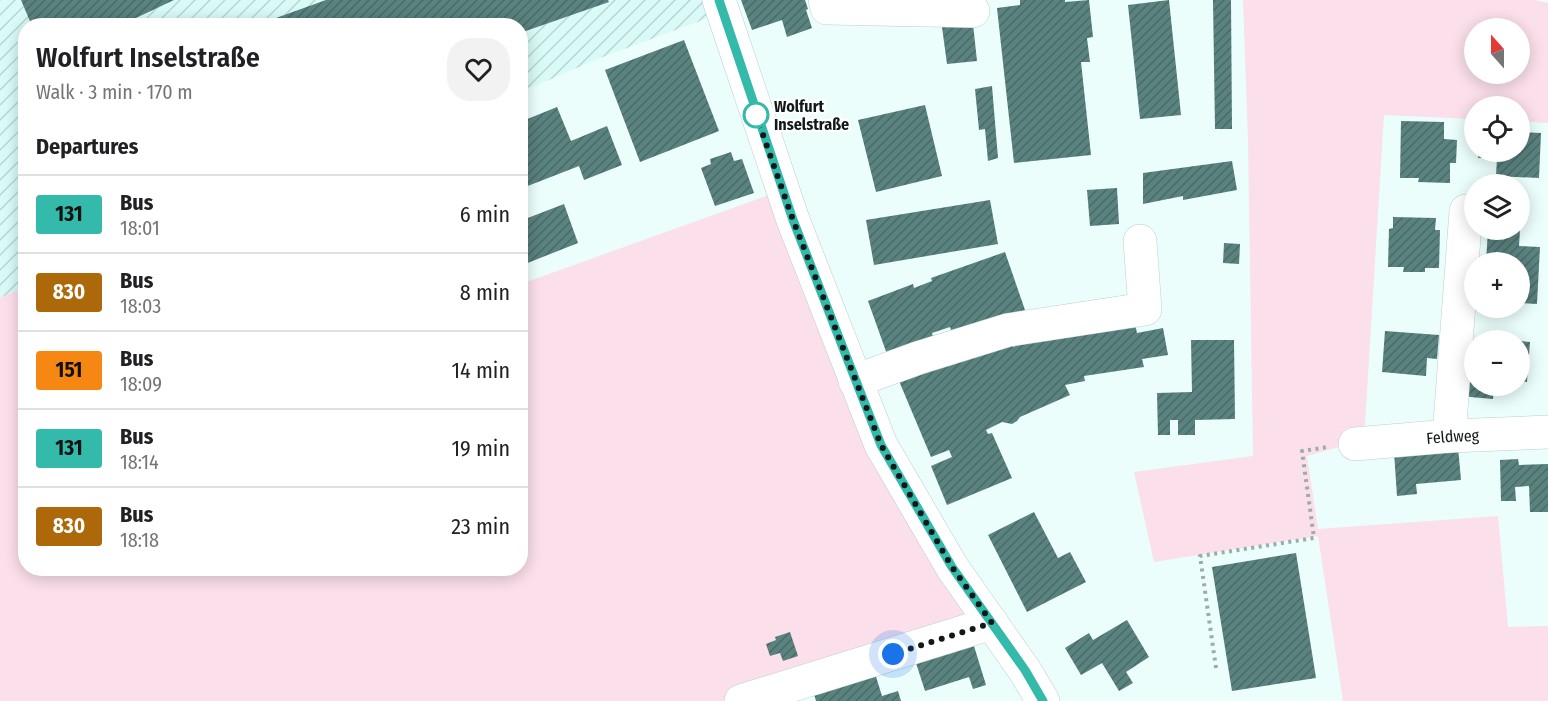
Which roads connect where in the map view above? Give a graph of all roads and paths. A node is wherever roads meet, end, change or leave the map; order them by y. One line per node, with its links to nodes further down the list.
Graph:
1 (719, 0): 6 (main road)
2 (825, 0): 3 (main road)
3 (973, 11)
4 (1464, 237): 8 (main road)
5 (1140, 240): 6 (main road)
6 (855, 381): 10 (main road)
7 (1548, 432): 8 (main road, Feldweg)
8 (1449, 436): 9 (main road, Feldweg)
9 (1355, 444): 11 (path)
10 (992, 623): 12 (main road); 13 (main road)
11 (1216, 668)
12 (741, 701)
13 (1043, 701)

